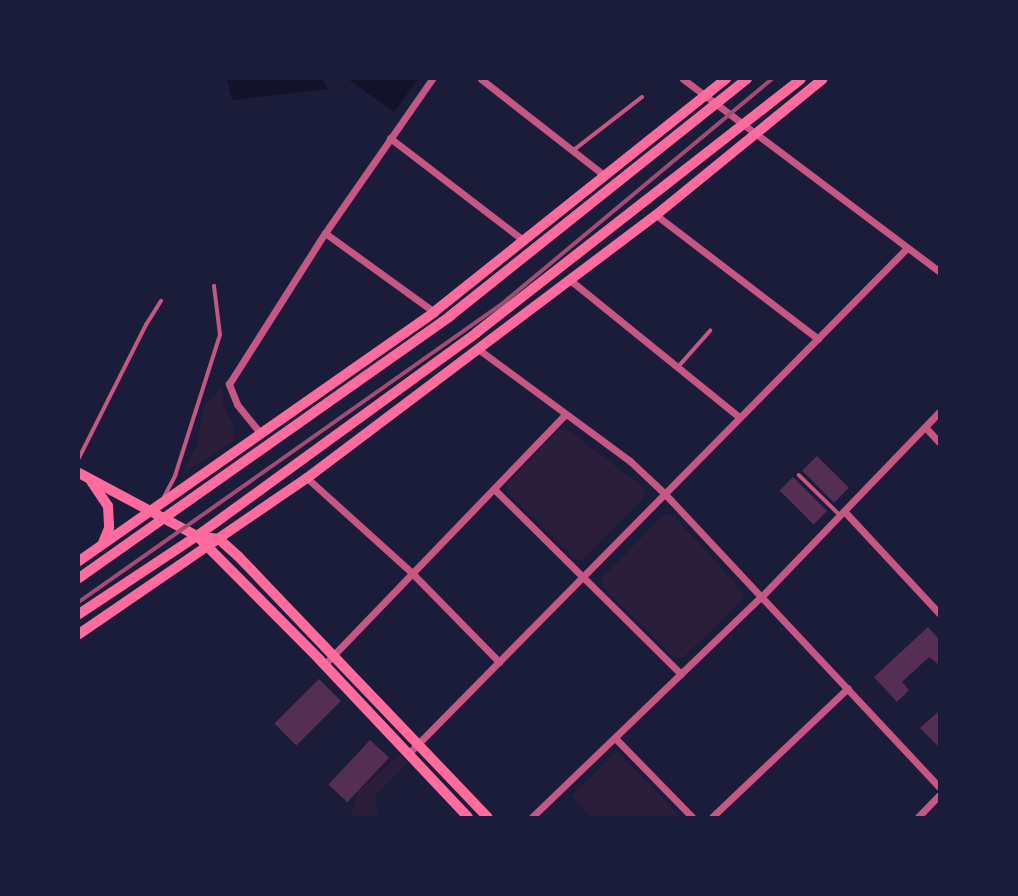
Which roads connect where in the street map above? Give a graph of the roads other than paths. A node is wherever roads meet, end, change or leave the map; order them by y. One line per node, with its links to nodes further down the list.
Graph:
1 (432, 79): 13 (street)
2 (481, 79): 14 (street)
3 (683, 79): 8 (street)
4 (726, 79): 8 (main road)
5 (747, 79): 10 (main road)
6 (801, 79): 11 (main road)
7 (823, 79): 12 (main road)
8 (705, 95): 10 (street); 15 (main road)
9 (642, 97): 14 (lane)
10 (717, 104): 11 (street); 43 (main road)
11 (745, 124): 12 (street); 44 (main road)
12 (758, 134): 16 (main road); 19 (street)
13 (390, 138): 17 (street); 18 (street)
14 (573, 152): 15 (street)
15 (605, 176): 18 (main road)
16 (656, 215): 21 (main road); 26 (street)
17 (325, 233): 24 (street); 33 (street)
18 (524, 241): 24 (main road)
19 (907, 248): 20 (street); 26 (street)
20 (939, 271)
21 (570, 280): 27 (main road); 28 (street)
22 (214, 286): 41 (lane)
23 (161, 301): 35 (lane)
24 (434, 312): 33 (main road)
25 (710, 331): 28 (lane)
26 (818, 339): 31 (street)
27 (478, 349): 30 (street); 38 (main road)
28 (678, 368): 31 (street)
29 (939, 412): 32 (street)
30 (565, 415): 39 (street); 40 (street)
31 (739, 417): 40 (street)
32 (925, 428): 34 (street); 42 (street)
33 (262, 435): 41 (main road)
34 (939, 442)
35 (79, 458)
36 (84, 475): 41 (main road); 46 (main road)
37 (799, 475): 42 (lane)
38 (307, 478): 45 (main road); 49 (street)
39 (494, 489): 49 (street); 50 (street)
40 (665, 494): 50 (street); 52 (street)
41 (156, 508): 43 (main road); 46 (main road)
42 (843, 514): 52 (street); 53 (street)
43 (166, 517): 44 (main road); 51 (main road)
44 (197, 536): 45 (main road); 47 (main road); 54 (main road)
45 (219, 539): 47 (main road); 56 (main road)
46 (103, 543): 48 (main road)
47 (208, 547): 55 (main road); 58 (main road)
48 (79, 561)
49 (411, 572): 56 (street); 57 (street)
50 (582, 578): 57 (street); 59 (street)
51 (79, 579)
52 (763, 595): 59 (street); 60 (street)
53 (939, 613)
54 (79, 614)
55 (79, 634)
56 (334, 654): 58 (street); 62 (main road)
57 (499, 662): 62 (street)
58 (324, 664): 63 (main road)
59 (681, 674): 61 (street)
60 (848, 688): 64 (street); 70 (street)
61 (615, 738): 68 (street); 69 (street)
62 (419, 743): 63 (street); 67 (main road)
63 (408, 754): 66 (main road)
64 (939, 787)
65 (939, 795): 71 (street)
66 (468, 817)
67 (487, 817)
68 (532, 817)
69 (692, 817)
70 (712, 817)
71 (918, 817)

